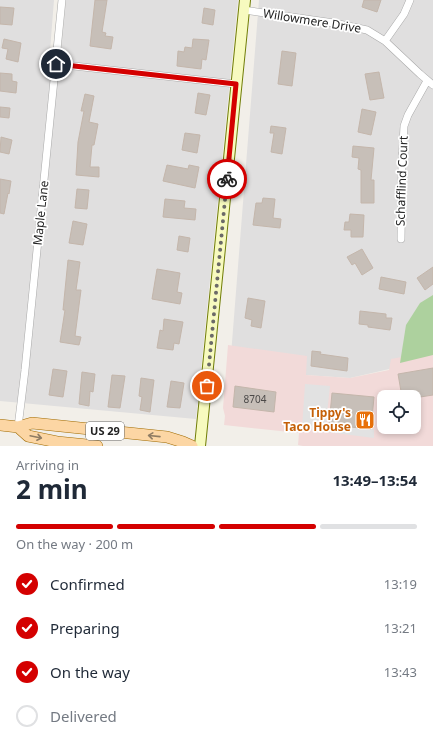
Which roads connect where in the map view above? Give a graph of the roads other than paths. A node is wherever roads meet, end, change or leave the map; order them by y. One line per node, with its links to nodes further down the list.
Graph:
1 (62, 0): 5 (street, Maple Lane)
2 (410, 0): 4 (street)
3 (244, 5): 4 (street, Willowmere Drive); 7 (main road)
4 (385, 41): 6 (street, Willowmere Drive)
5 (56, 64): 7 (street); 10 (street, Maple Lane)
6 (430, 83): 8 (street, Schafflind Court)
7 (236, 84): 14 (main road)
8 (401, 239)
9 (0, 425): 10 (main road, US 29)
10 (18, 427): 11 (main road, US 29, one-way to 11); 13 (main road, US 29, one-way to 10)
11 (57, 444): 12 (main road, US 29)
12 (97, 446)
13 (192, 446)
14 (200, 446)

